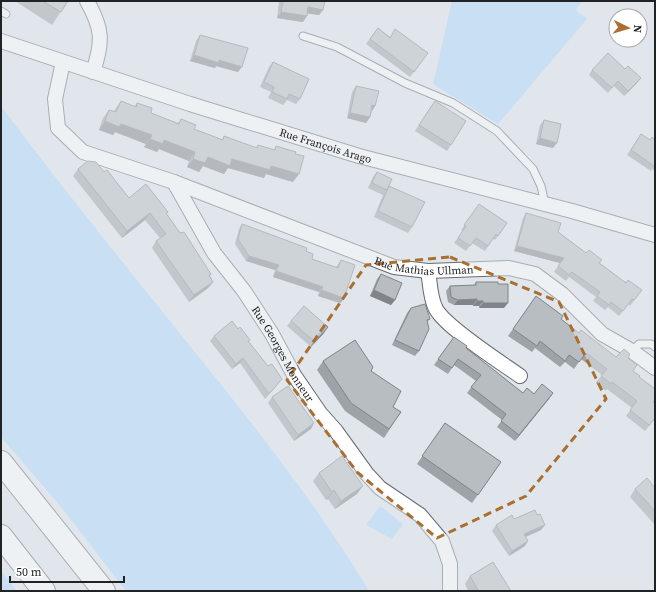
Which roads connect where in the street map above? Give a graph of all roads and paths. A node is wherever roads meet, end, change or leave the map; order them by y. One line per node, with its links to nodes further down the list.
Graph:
1 (87, 1): 5 (street)
2 (303, 36): 7 (lane)
3 (1, 41): 4 (street, Rue François Arago)
4 (63, 62): 5 (street, Rue François Arago); 6 (street)
5 (93, 72): 7 (street, Rue François Arago)
6 (174, 182): 9 (street, Rue Mathias Ullman); 18 (street, Rue Georges Monneur)
7 (545, 204): 8 (street, Rue François Arago)
8 (655, 235)
9 (428, 271): 11 (street, Rue Mathias Ullman); 13 (street)
10 (655, 347): 11 (lane)
11 (632, 351): 12 (street, Rue Mathias Ullman)
12 (655, 368)
13 (520, 376)
14 (1, 462): 17 (highway)
15 (1, 536): 16 (highway)
16 (44, 591)
17 (104, 591)
18 (450, 591)

